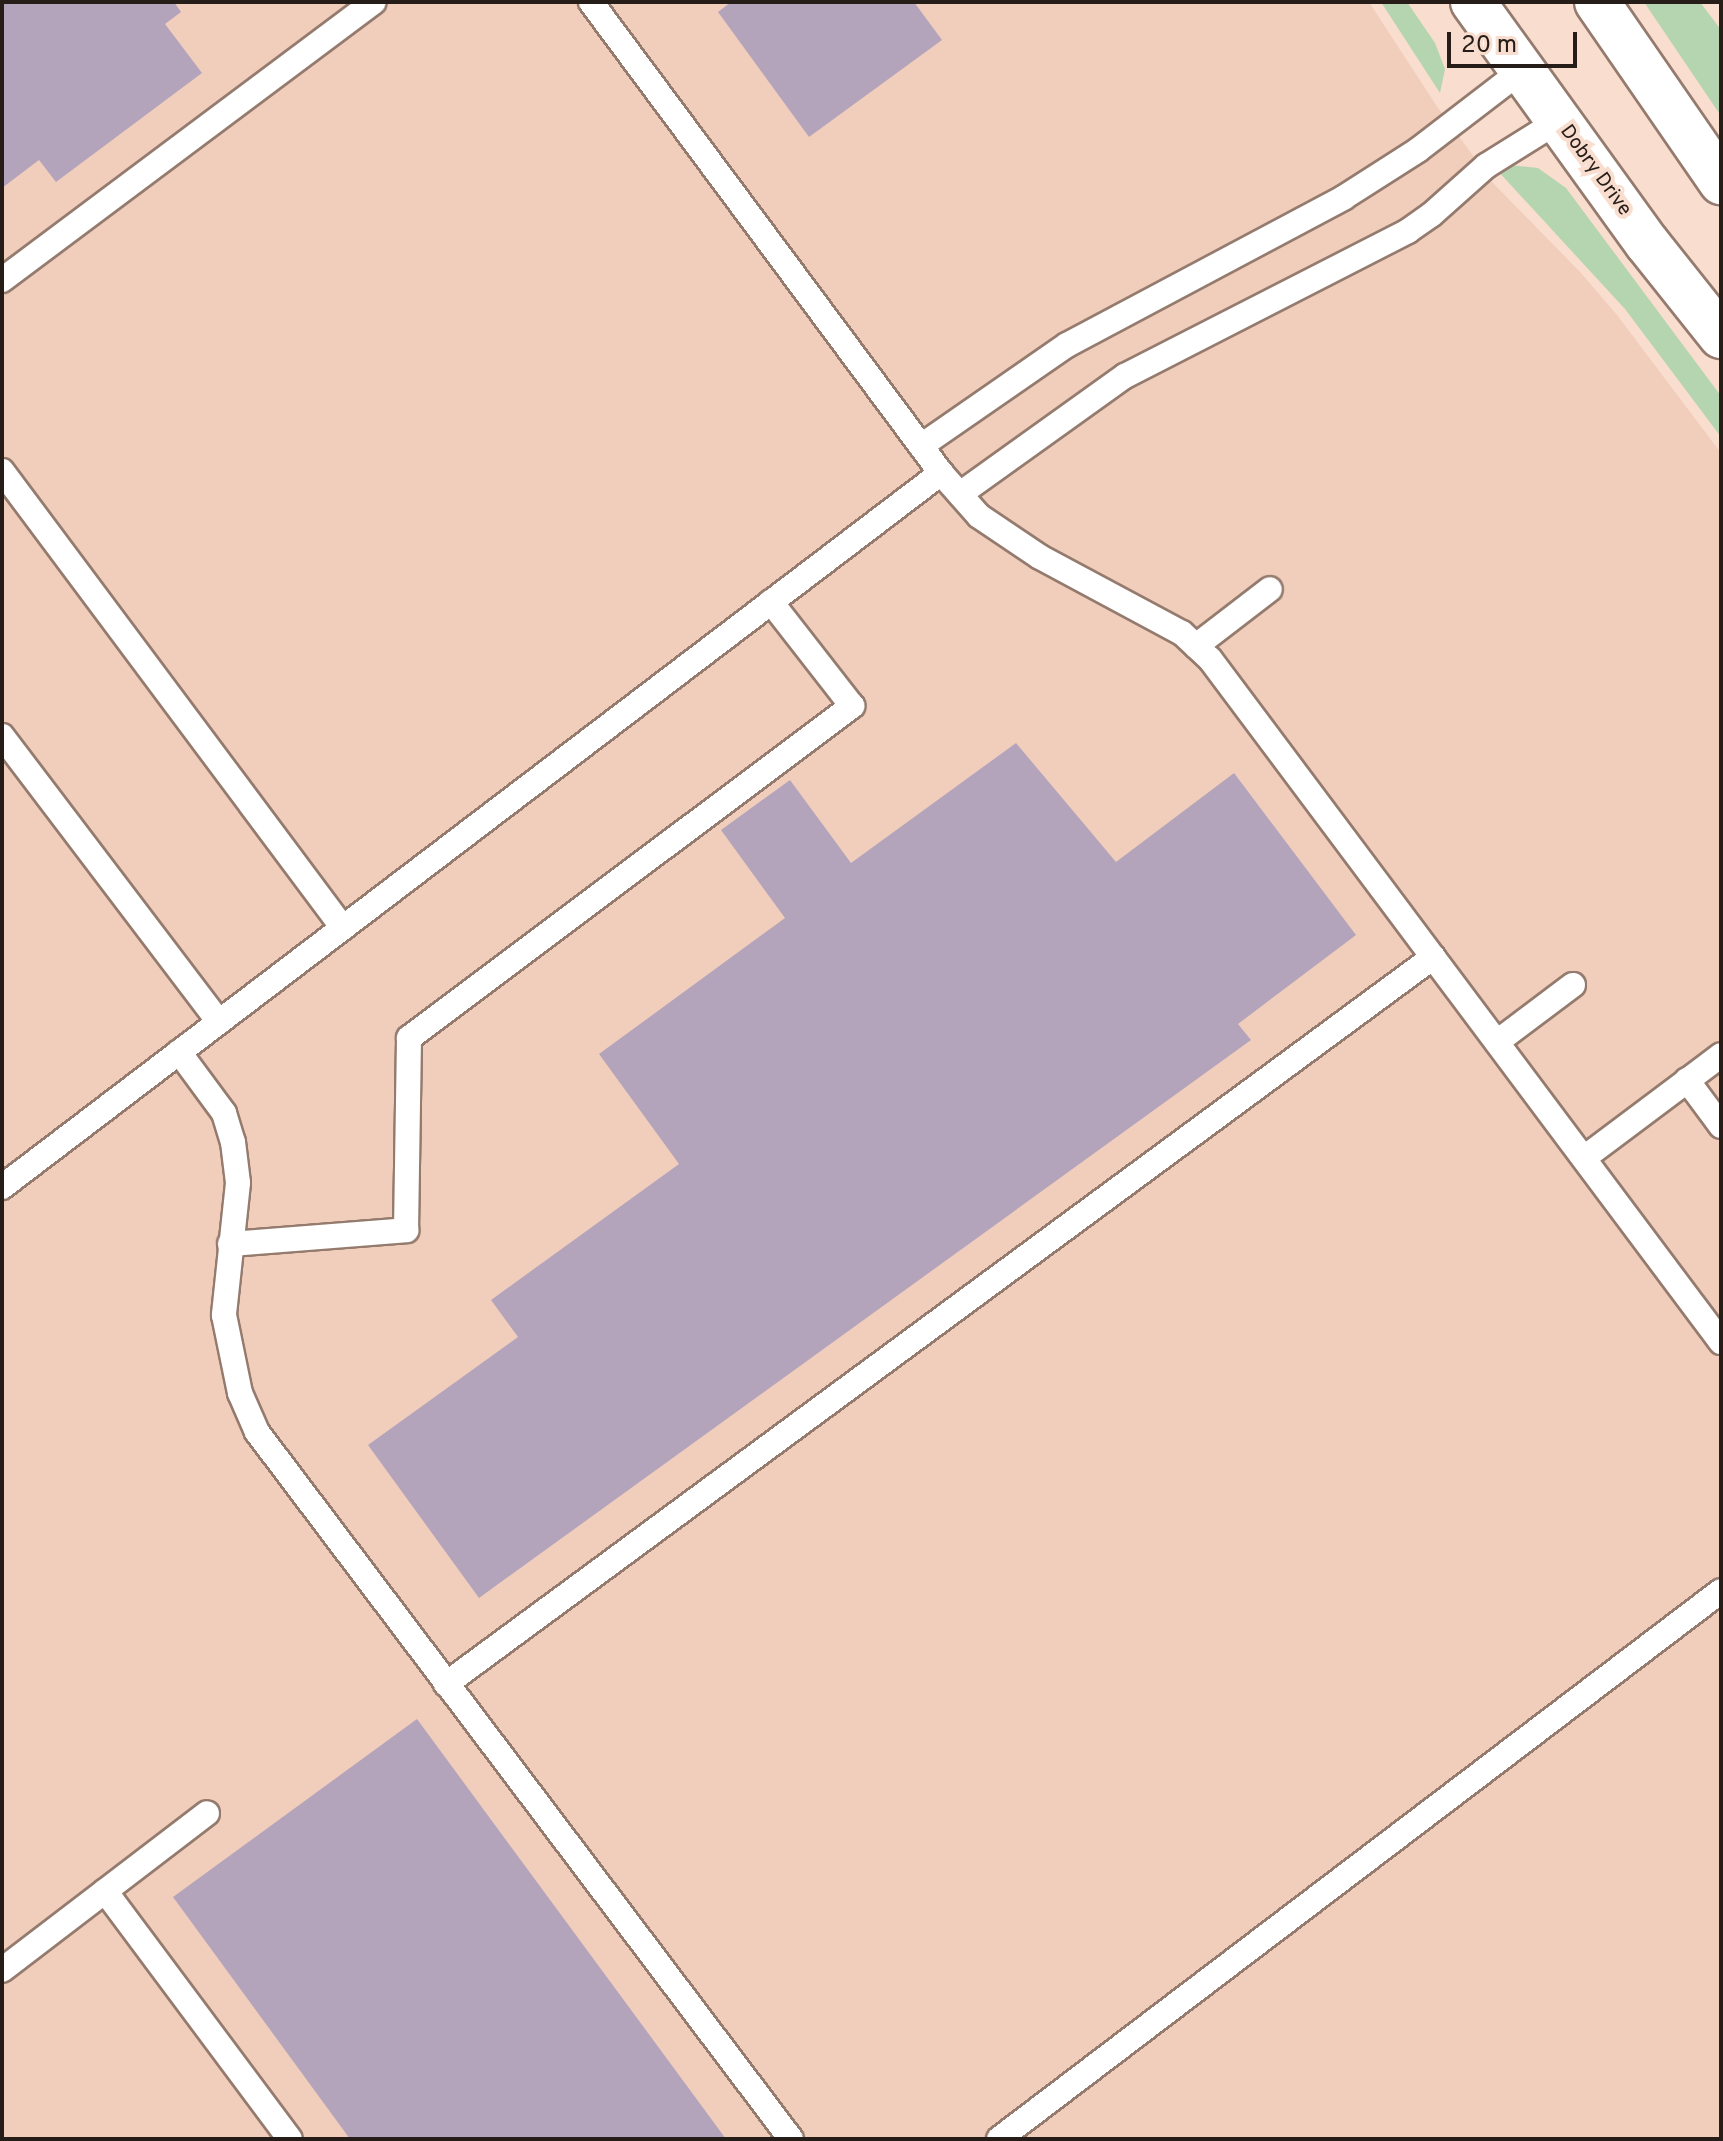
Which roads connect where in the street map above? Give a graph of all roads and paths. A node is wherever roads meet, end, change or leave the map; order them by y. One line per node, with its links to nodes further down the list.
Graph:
1 (374, 2): 8 (lane)
2 (591, 2): 10 (lane)
3 (1473, 2): 5 (main road, Dobry Drive)
4 (1597, 2): 7 (main road)
5 (1521, 71): 6 (main road, Dobry Drive); 10 (lane)
6 (1558, 121): 9 (main road, Dobry Drive); 13 (lane)
7 (1721, 182)
8 (2, 280)
9 (1721, 336)
10 (921, 446): 12 (lane)
11 (2, 471): 18 (lane)
12 (941, 473): 13 (lane); 15 (lane)
13 (960, 494): 16 (lane)
14 (1270, 589): 16 (lane)
15 (771, 602): 18 (lane); 29 (lane)
16 (1196, 646): 19 (lane)
17 (2, 736): 21 (lane)
18 (343, 928): 21 (lane)
19 (1433, 957): 22 (lane); 32 (lane)
20 (1573, 985): 22 (lane)
21 (219, 1022): 23 (lane)
22 (1497, 1042): 27 (lane)
23 (179, 1052): 28 (lane); 29 (lane)
24 (1721, 1055): 25 (lane)
25 (1687, 1080): 26 (lane); 27 (lane)
26 (1721, 1126)
27 (1584, 1158): 30 (lane)
28 (2, 1187)
29 (230, 1244): 32 (lane)
30 (1721, 1342)
31 (1721, 1591): 38 (lane)
32 (446, 1684): 37 (lane)
33 (207, 1813): 34 (lane)
34 (105, 1891): 35 (lane); 36 (lane)
35 (2, 1970)
36 (290, 2139)
37 (791, 2139)
38 (999, 2139)

